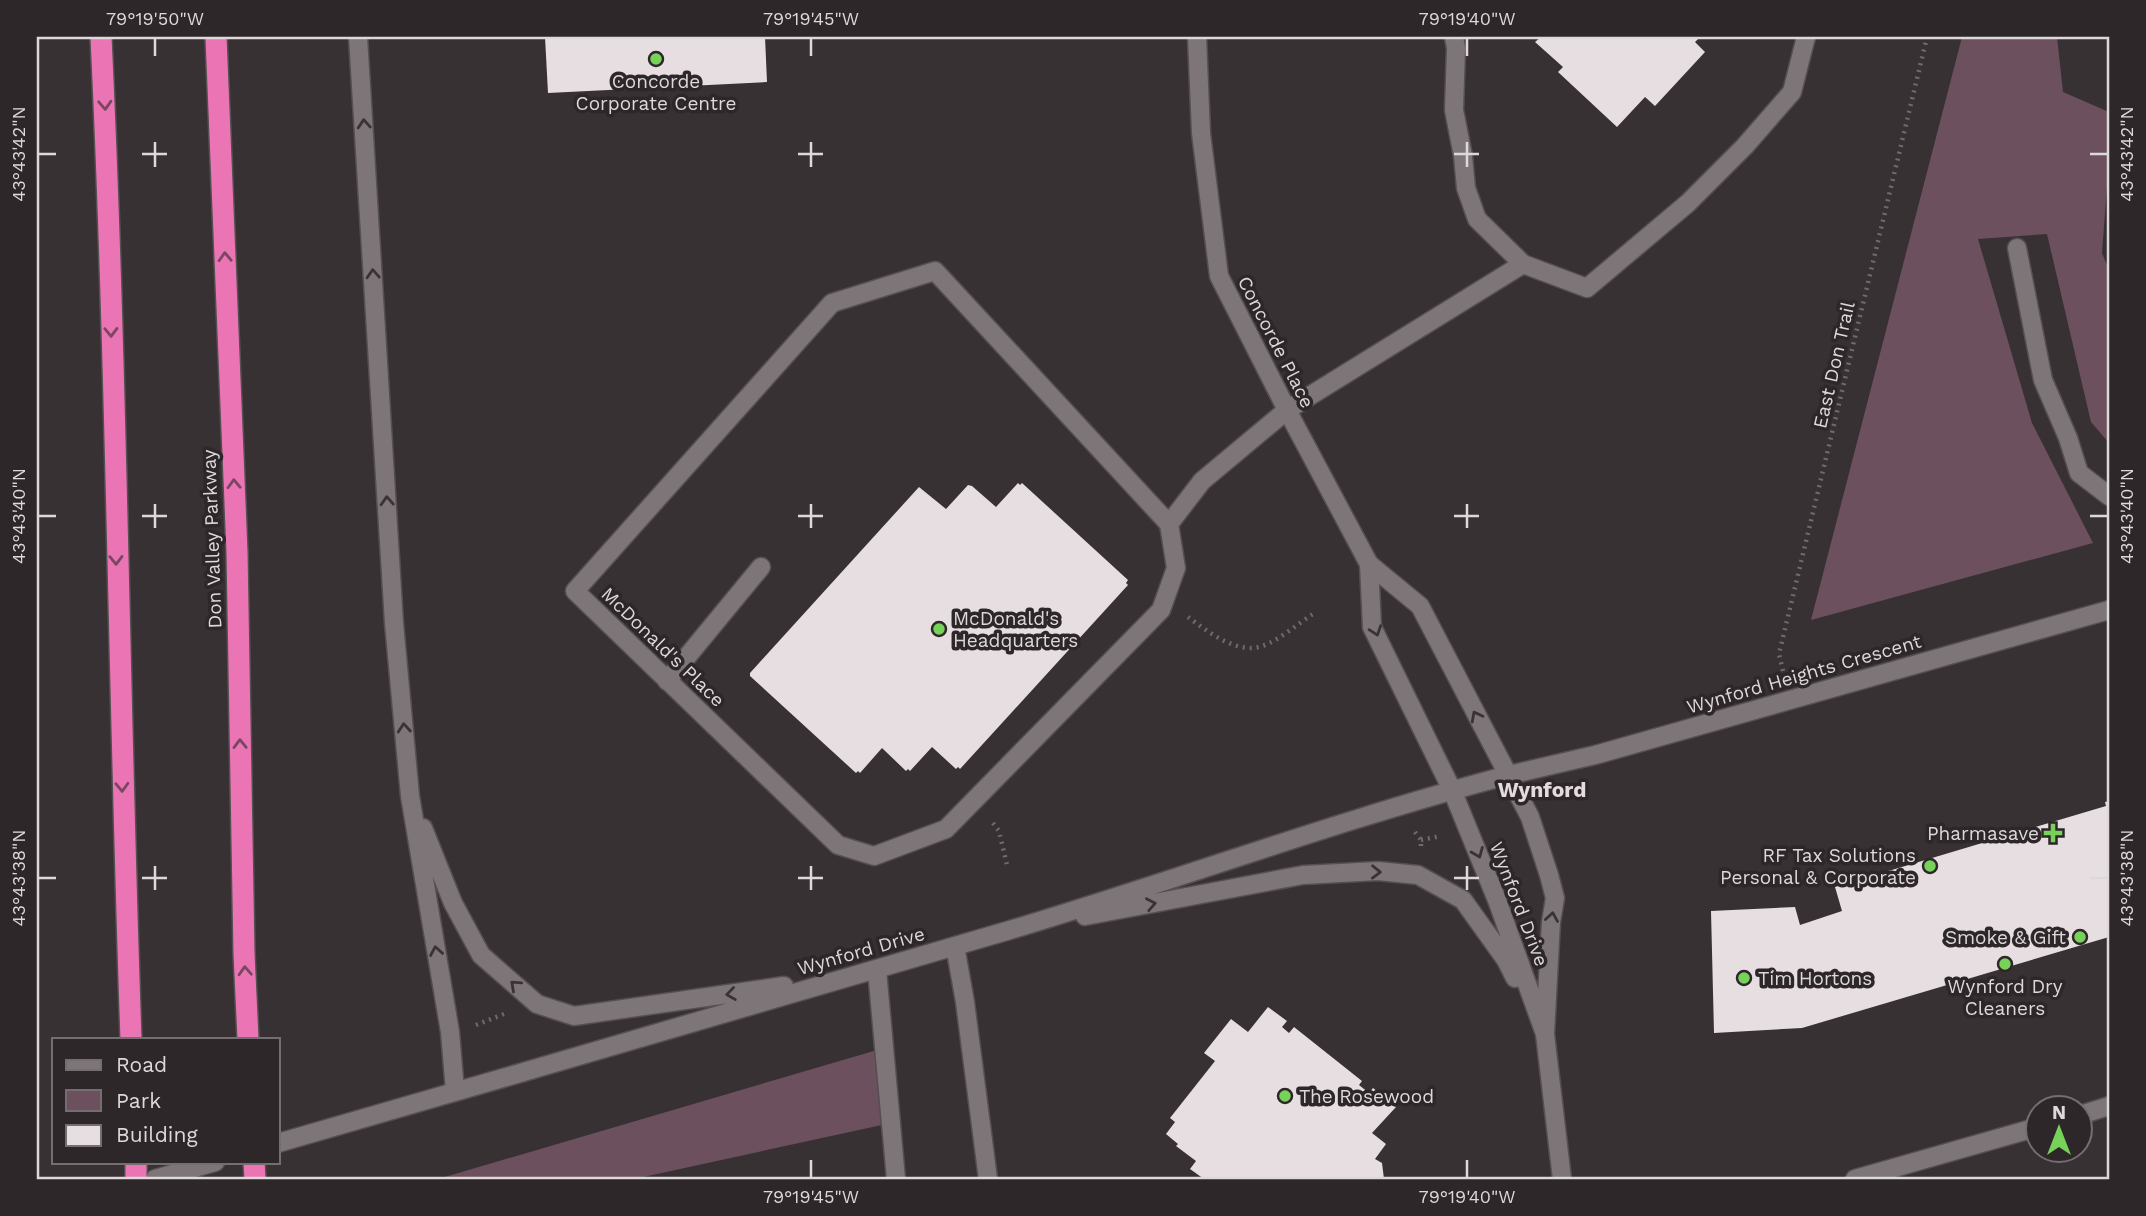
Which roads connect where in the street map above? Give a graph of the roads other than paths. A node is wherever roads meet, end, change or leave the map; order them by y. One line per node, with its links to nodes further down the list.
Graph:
1 (102, 37): 24 (highway, one-way to 24)
2 (216, 37): 25 (highway, Don Valley Parkway, one-way to 2)
3 (358, 37): 18 (street, one-way to 3)
4 (1197, 37): 9 (street, Concorde Place)
5 (1454, 37): 8 (street)
6 (1805, 37): 8 (street)
7 (2017, 248): 10 (street)
8 (1523, 264): 9 (street)
9 (1287, 410): 11 (street); 12 (street, Concorde Place)
10 (2109, 496)
11 (1169, 524): 15 (street, McDonald's Place); 15 (street, McDonald's Place)
12 (1369, 564): 16 (street, Concorde Place, one-way to 12); 17 (street, Concorde Place, one-way to 17)
13 (761, 567): 15 (street)
14 (2109, 610): 16 (street, Wynford Heights Crescent)
15 (667, 681)
16 (1509, 775): 17 (street, Wynford Drive); 23 (street, Wynford Drive, one-way to 16)
17 (1452, 790): 19 (street, Wynford Drive); 23 (street, Wynford Drive, one-way to 23)
18 (410, 796): 22 (street, one-way to 18); 26 (street, one-way to 18)
19 (1012, 929): 20 (street, Wynford Drive); 23 (street, one-way to 23)
20 (955, 946): 21 (street, Wynford Drive); 32 (street)
21 (877, 970): 22 (street, Wynford Drive); 31 (street)
22 (847, 977): 26 (street, Wynford Drive)
23 (1545, 1034): 33 (street, Wynford Drive)
24 (131, 1038)
25 (248, 1038)
26 (455, 1091): 28 (street, Wynford Drive)
27 (2024, 1131): 34 (street)
28 (280, 1142)
29 (208, 1164): 30 (street)
30 (155, 1179)
31 (896, 1179)
32 (988, 1179)
33 (1562, 1179)
34 (1855, 1179)

